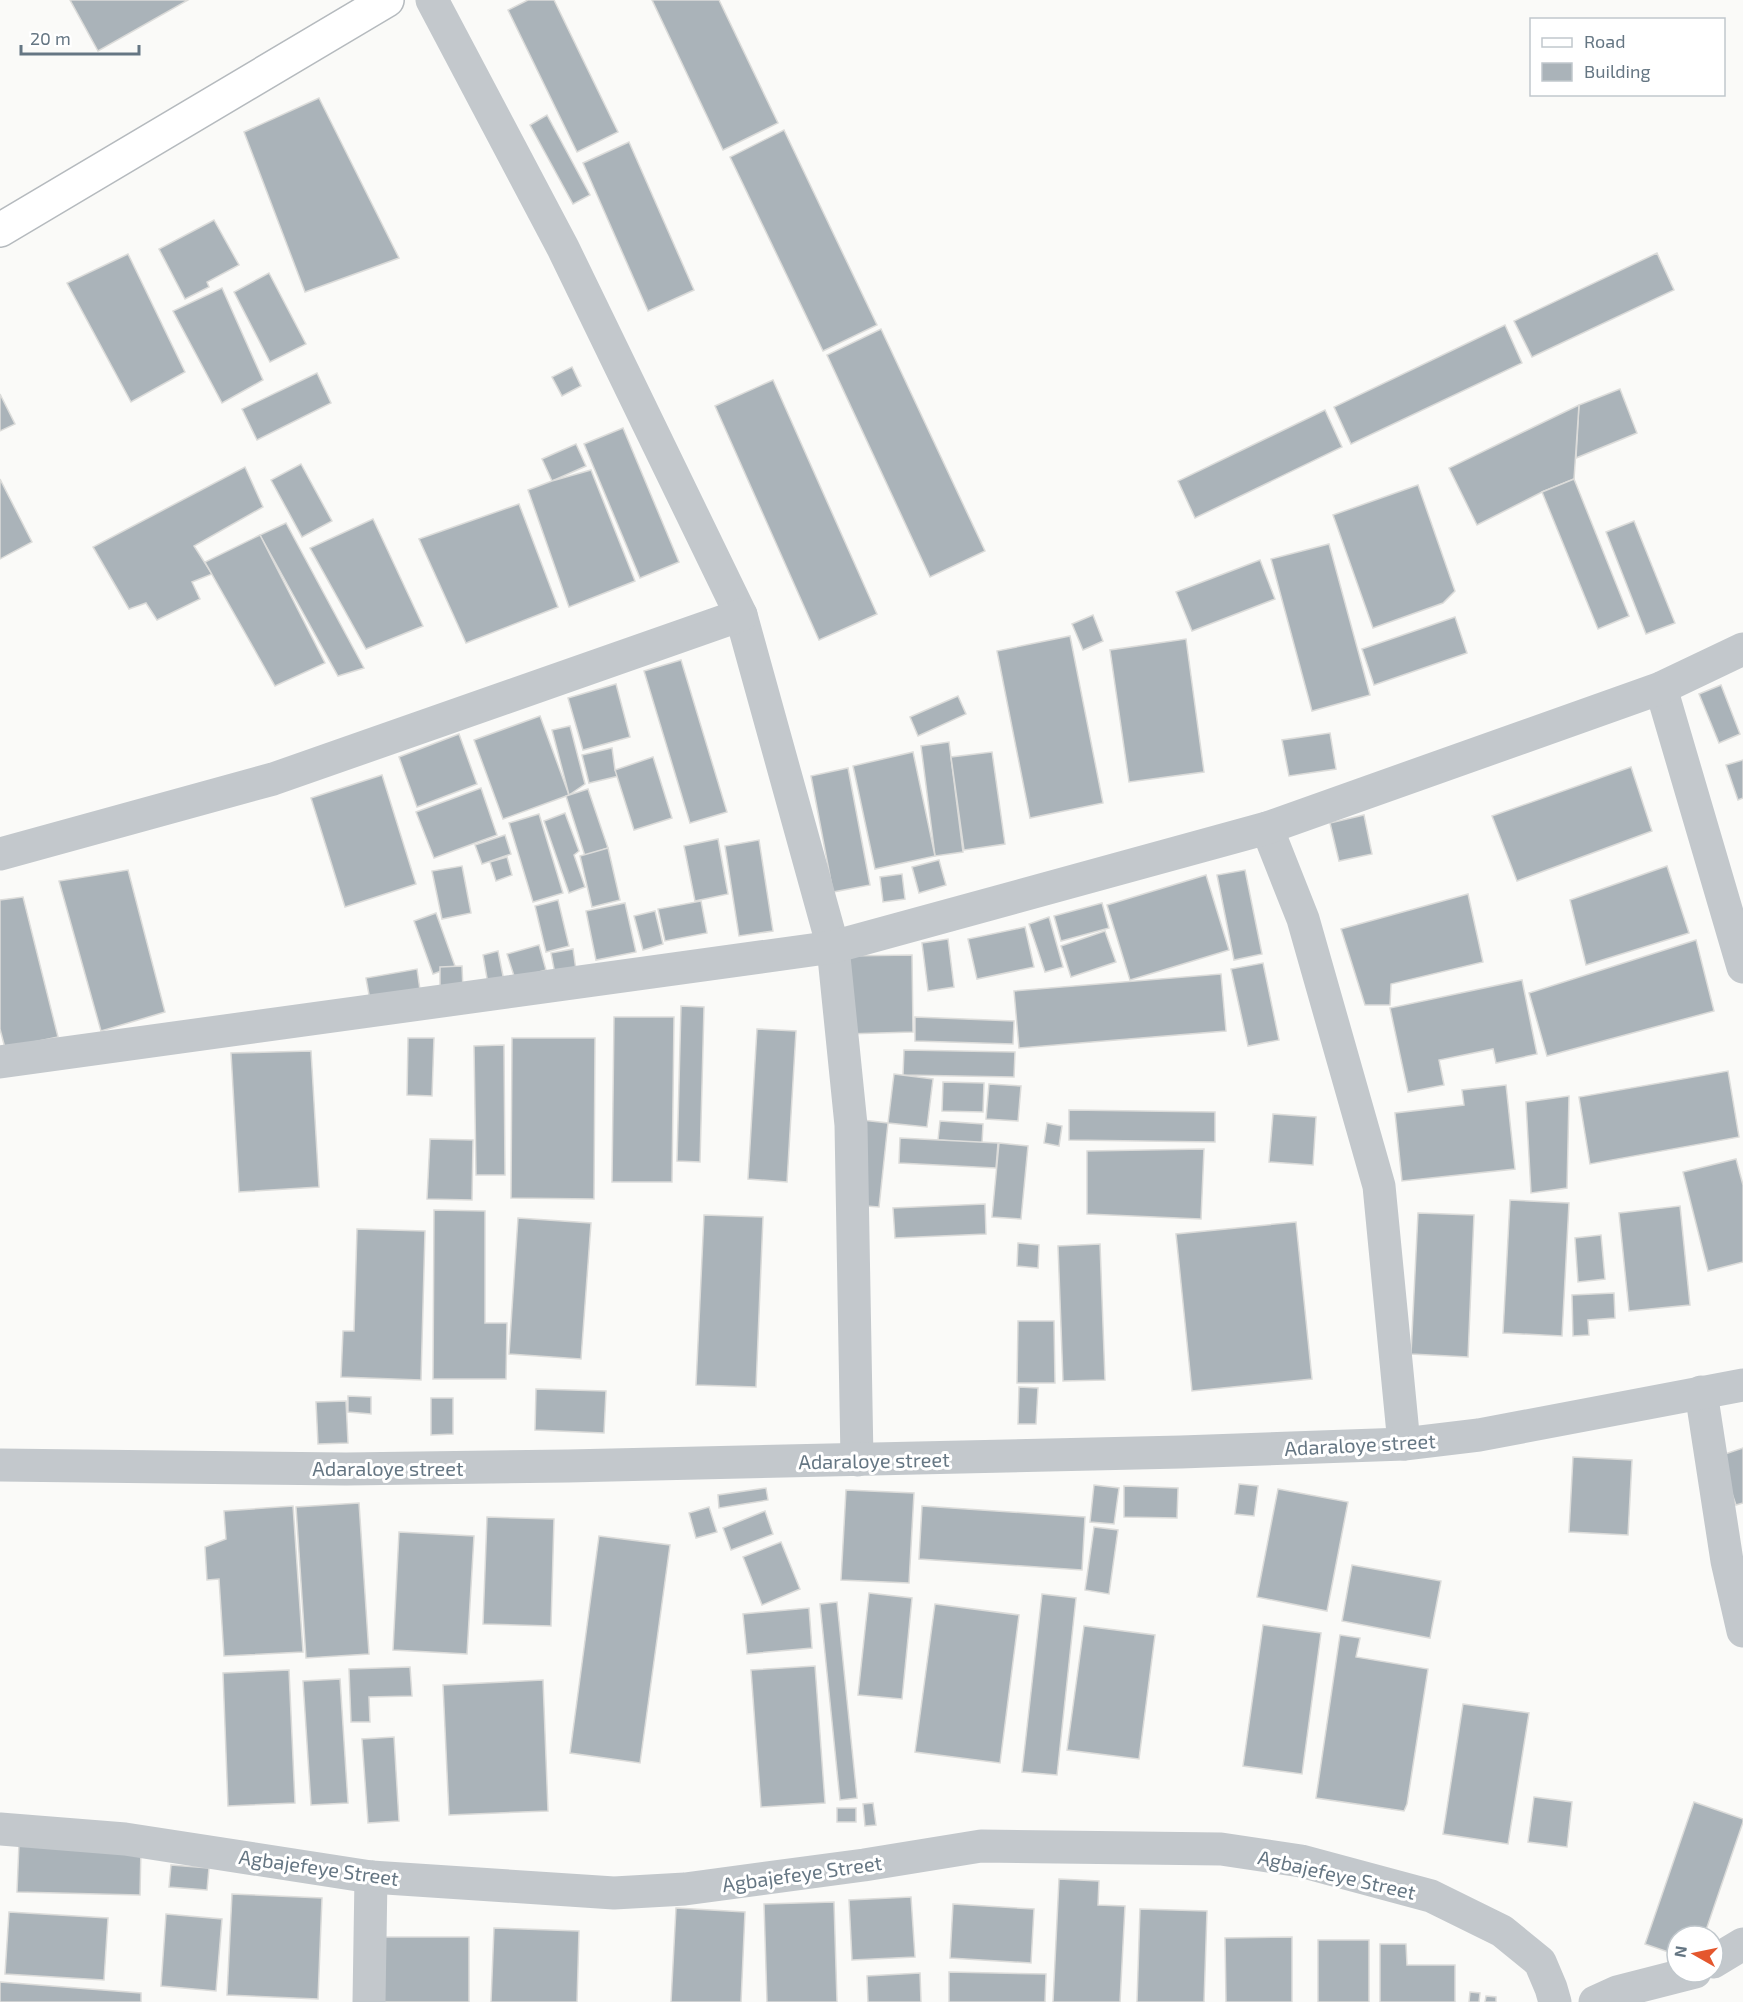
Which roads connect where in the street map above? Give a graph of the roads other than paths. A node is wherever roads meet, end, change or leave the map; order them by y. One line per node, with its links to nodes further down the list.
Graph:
1 (387, 0): 3 (main road)
2 (432, 0): 4 (street)
3 (0, 230)
4 (741, 615): 8 (street); 9 (street)
5 (1743, 649): 6 (street)
6 (1661, 688): 7 (street); 10 (street)
7 (1267, 828): 9 (street); 14 (street)
8 (0, 854)
9 (833, 947): 11 (street); 15 (street)
10 (1743, 967)
11 (0, 1062)
12 (1743, 1385): 13 (street, Adaraloye street)
13 (1701, 1392): 14 (street, Adaraloye street); 17 (street)
14 (1404, 1444): 15 (street, Adaraloye street)
15 (857, 1460): 16 (street, Adaraloye street)
16 (0, 1465)
17 (1743, 1631)
18 (0, 1829): 19 (street, Agbajefeye Street)
19 (371, 1877): 23 (street); 24 (street, Agbajefeye Street)
20 (1743, 1944): 21 (street)
21 (1725, 1955)
22 (1665, 1980): 25 (street)
23 (369, 2002)
24 (1555, 2002)
25 (1595, 2002)

